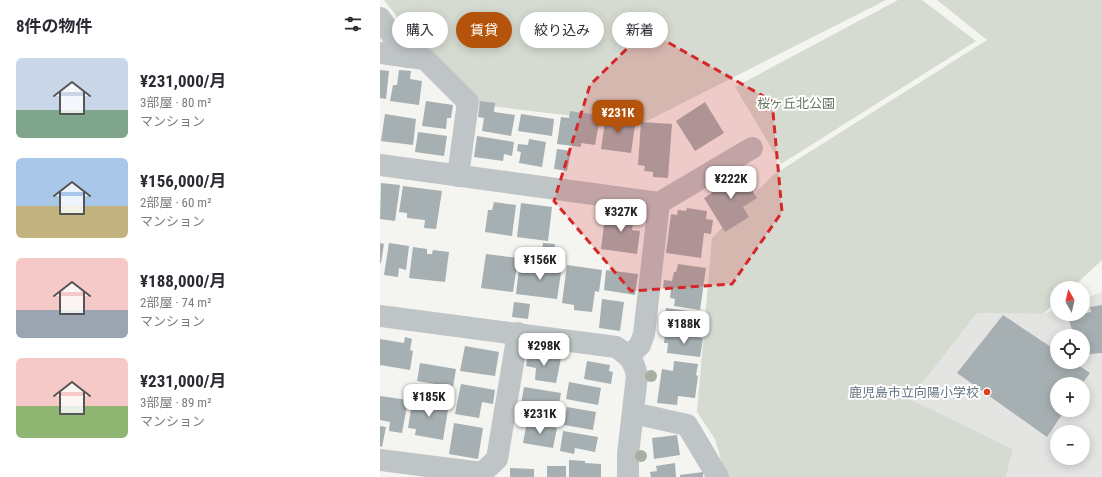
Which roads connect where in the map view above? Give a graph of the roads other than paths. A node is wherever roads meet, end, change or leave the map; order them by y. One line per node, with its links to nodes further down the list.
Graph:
1 (380, 18): 3 (street)
2 (380, 53): 3 (street)
3 (407, 57): 6 (street)
4 (752, 148): 7 (street)
5 (380, 165): 6 (street)
6 (458, 176): 7 (street)
7 (658, 203): 10 (street)
8 (380, 316): 9 (street)
9 (518, 333): 10 (street); 13 (street)
10 (629, 356): 11 (street)
11 (632, 413): 14 (street); 15 (street)
12 (380, 460): 13 (street)
13 (482, 475)
14 (628, 477)
15 (718, 477)

